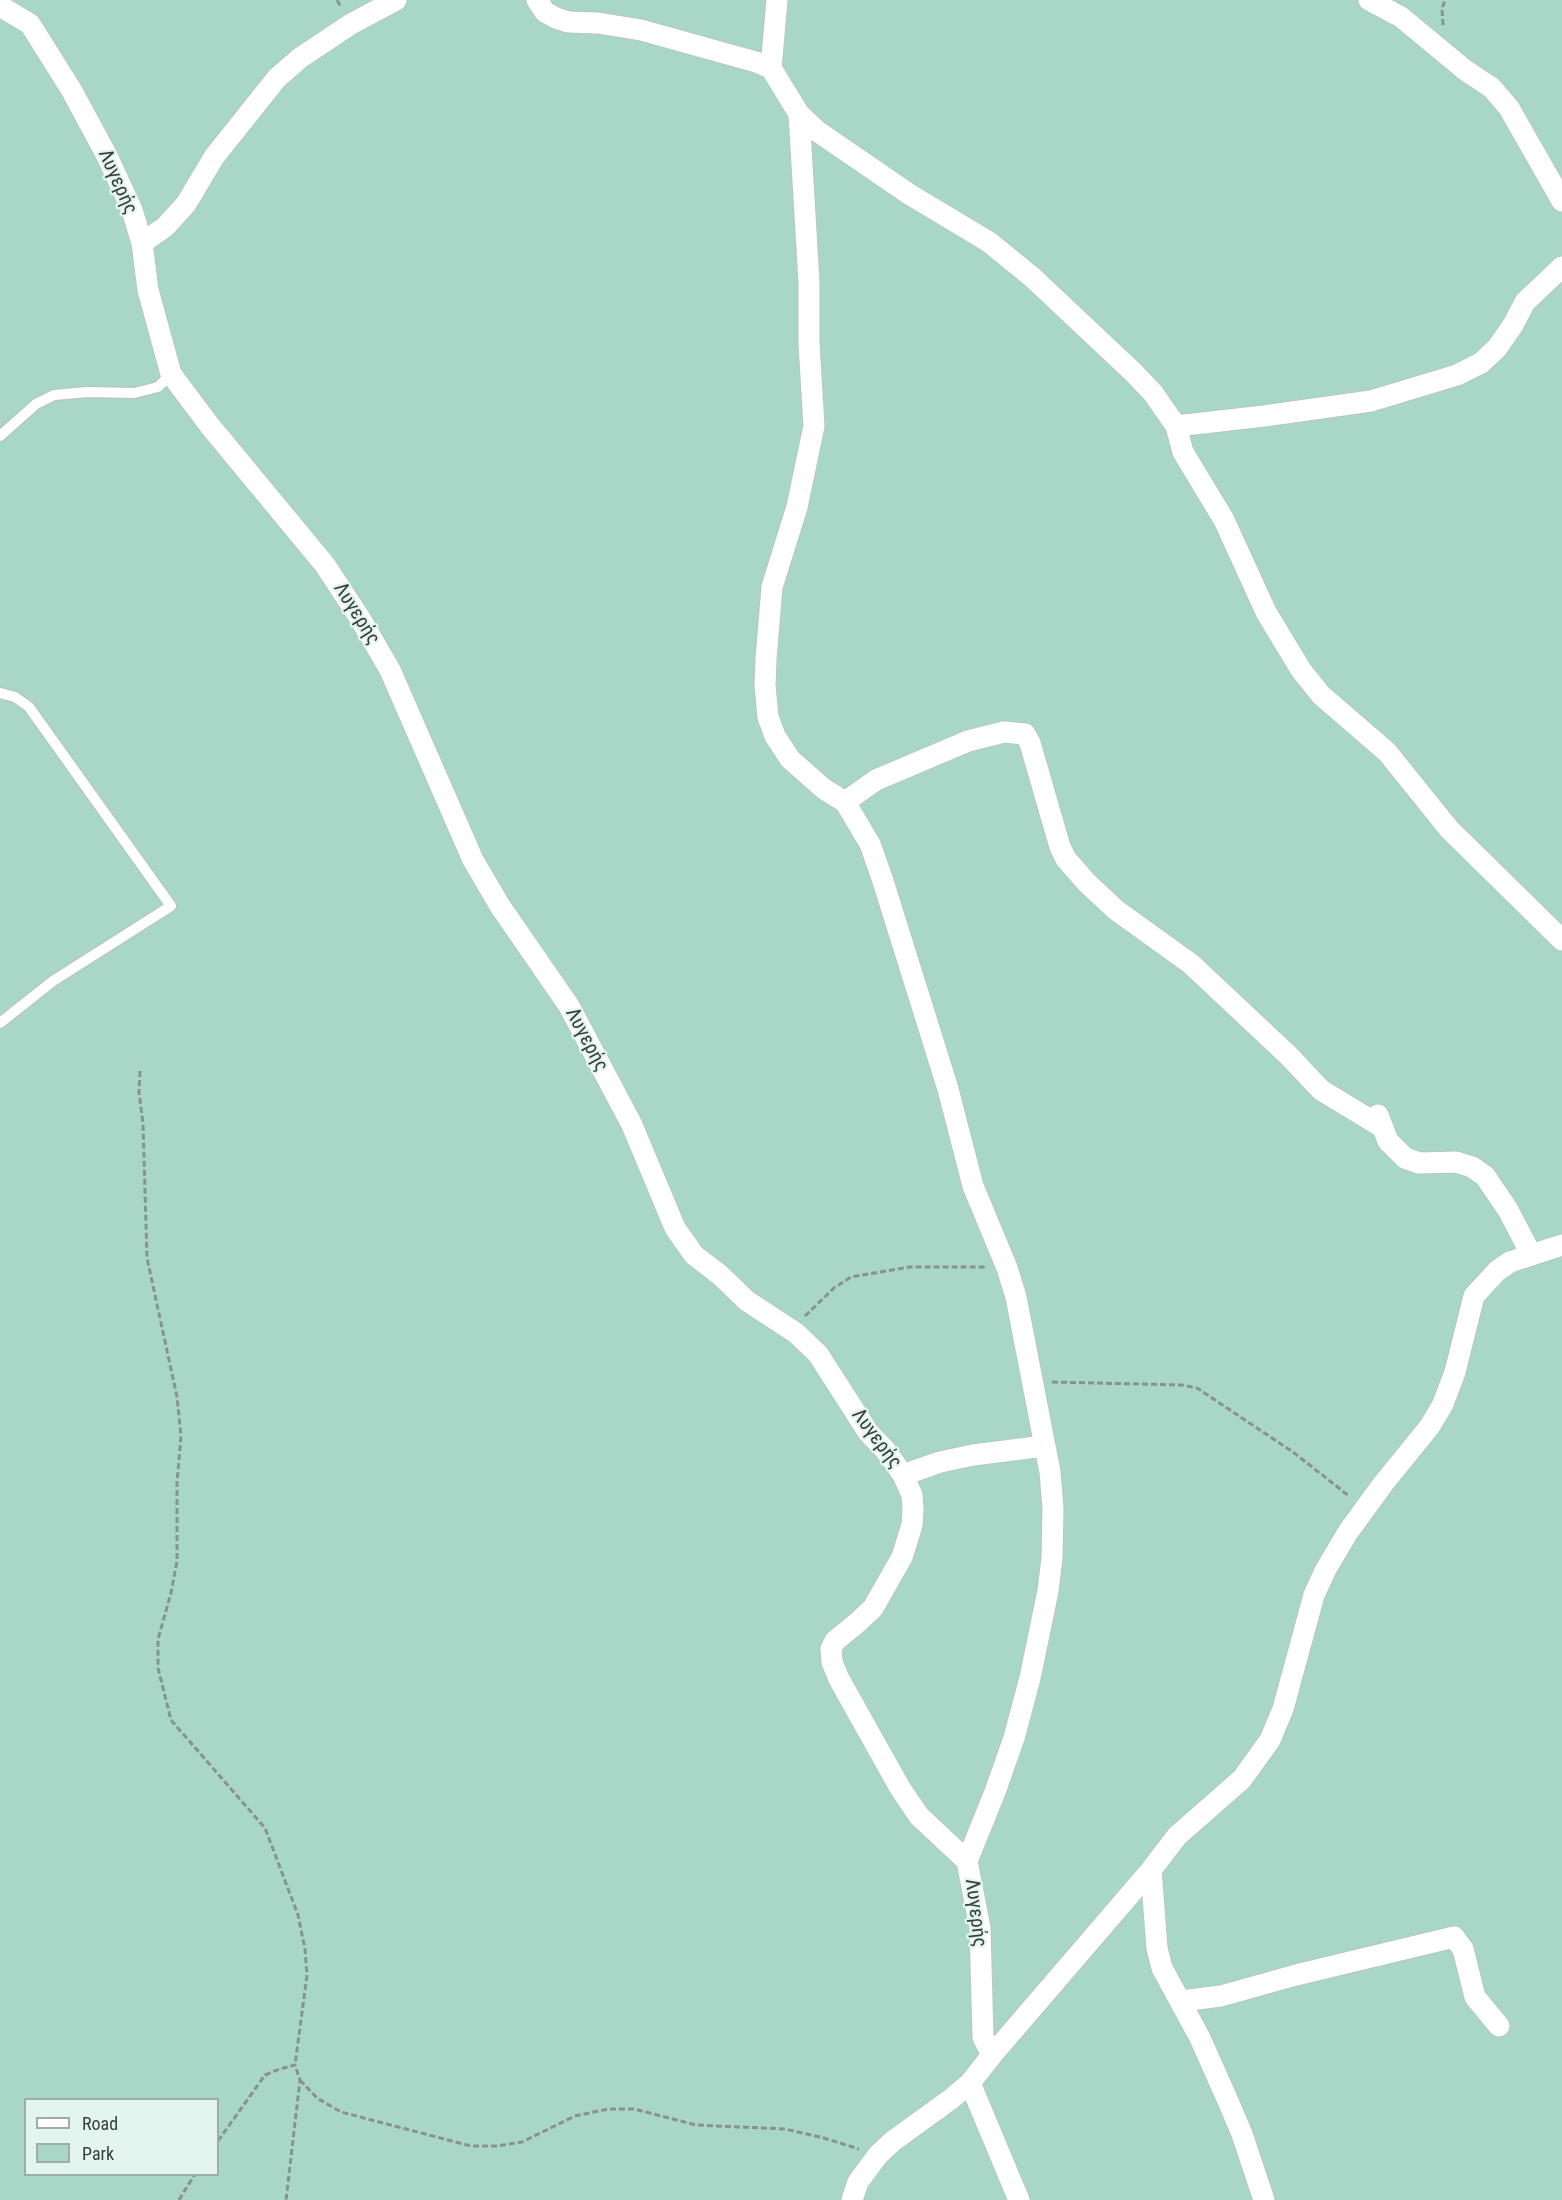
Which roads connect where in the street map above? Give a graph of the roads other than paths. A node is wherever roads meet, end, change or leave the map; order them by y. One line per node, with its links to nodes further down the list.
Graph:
1 (396, 0): 9 (street)
2 (537, 0): 6 (street)
3 (777, 0): 6 (street)
4 (1370, 0): 8 (street)
5 (0, 6): 9 (street, Λυγερής)
6 (771, 68): 7 (street)
7 (799, 114): 12 (street); 15 (street)
8 (1562, 201)
9 (142, 243): 11 (street, Λυγερής)
10 (1562, 267): 12 (street)
11 (171, 374): 13 (lane); 21 (street, Λυγερής)
12 (1176, 426): 16 (street)
13 (0, 436)
14 (0, 693): 17 (lane)
15 (845, 802): 19 (street); 20 (street)
16 (1562, 940)
17 (0, 1023)
18 (1562, 1245): 19 (street)
19 (1531, 1254): 23 (street)
20 (1044, 1446): 21 (street); 22 (street)
21 (903, 1475): 22 (street, Λυγερής)
22 (968, 1862): 26 (street, Λυγερής)
23 (1151, 1870): 24 (street); 26 (street)
24 (1181, 2001): 25 (street); 30 (street)
25 (1499, 2026)
26 (992, 2055): 27 (street)
27 (970, 2083): 28 (street); 29 (street)
28 (852, 2200)
29 (1019, 2200)
30 (1264, 2200)

